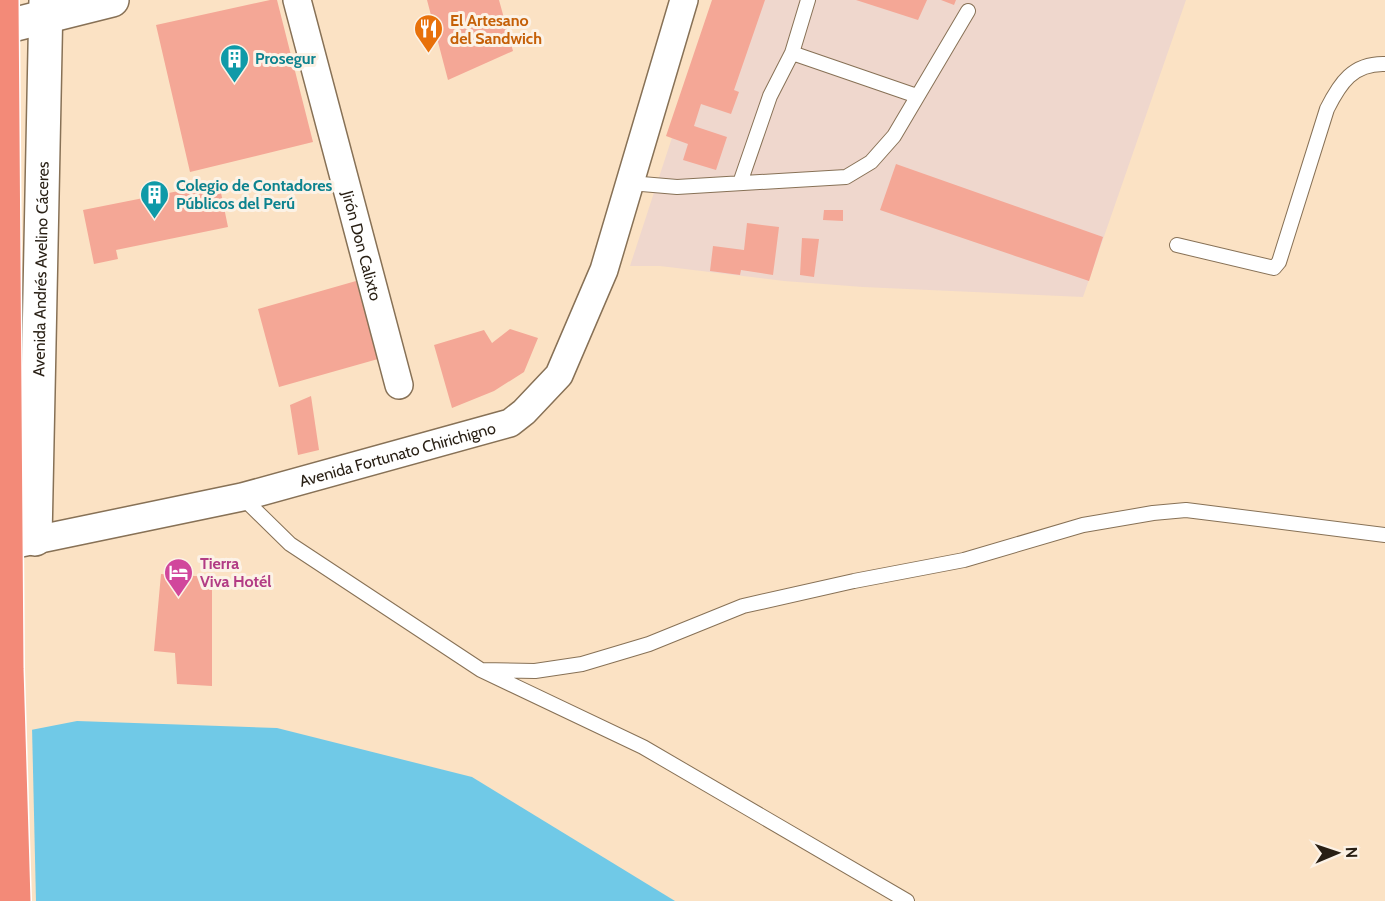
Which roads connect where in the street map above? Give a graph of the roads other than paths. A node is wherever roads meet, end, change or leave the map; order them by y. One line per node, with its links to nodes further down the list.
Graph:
1 (112, 0): 5 (street)
2 (297, 0): 14 (street, Jirón Don Calixto)
3 (684, 0): 11 (street, Avenida Fortunato Chirichigno)
4 (808, 0): 8 (lane)
5 (46, 8): 7 (street); 17 (street, Avenida Andrés Avelino Cáceres)
6 (968, 11): 10 (lane)
7 (1, 19): 17 (highway, Avenida Andrés Avelino Cáceres)
8 (792, 53): 10 (lane); 12 (lane)
9 (1385, 64): 13 (lane)
10 (917, 96): 12 (lane)
11 (630, 183): 12 (lane); 15 (street, Avenida Fortunato Chirichigno)
12 (740, 183)
13 (1177, 245)
14 (399, 385)
15 (242, 497): 17 (street, Avenida Fortunato Chirichigno); 18 (lane)
16 (1385, 535): 18 (lane)
17 (21, 543): 19 (highway, Avenida Andrés Avelino Cáceres)
18 (481, 670): 20 (lane)
19 (14, 901)
20 (907, 901)

